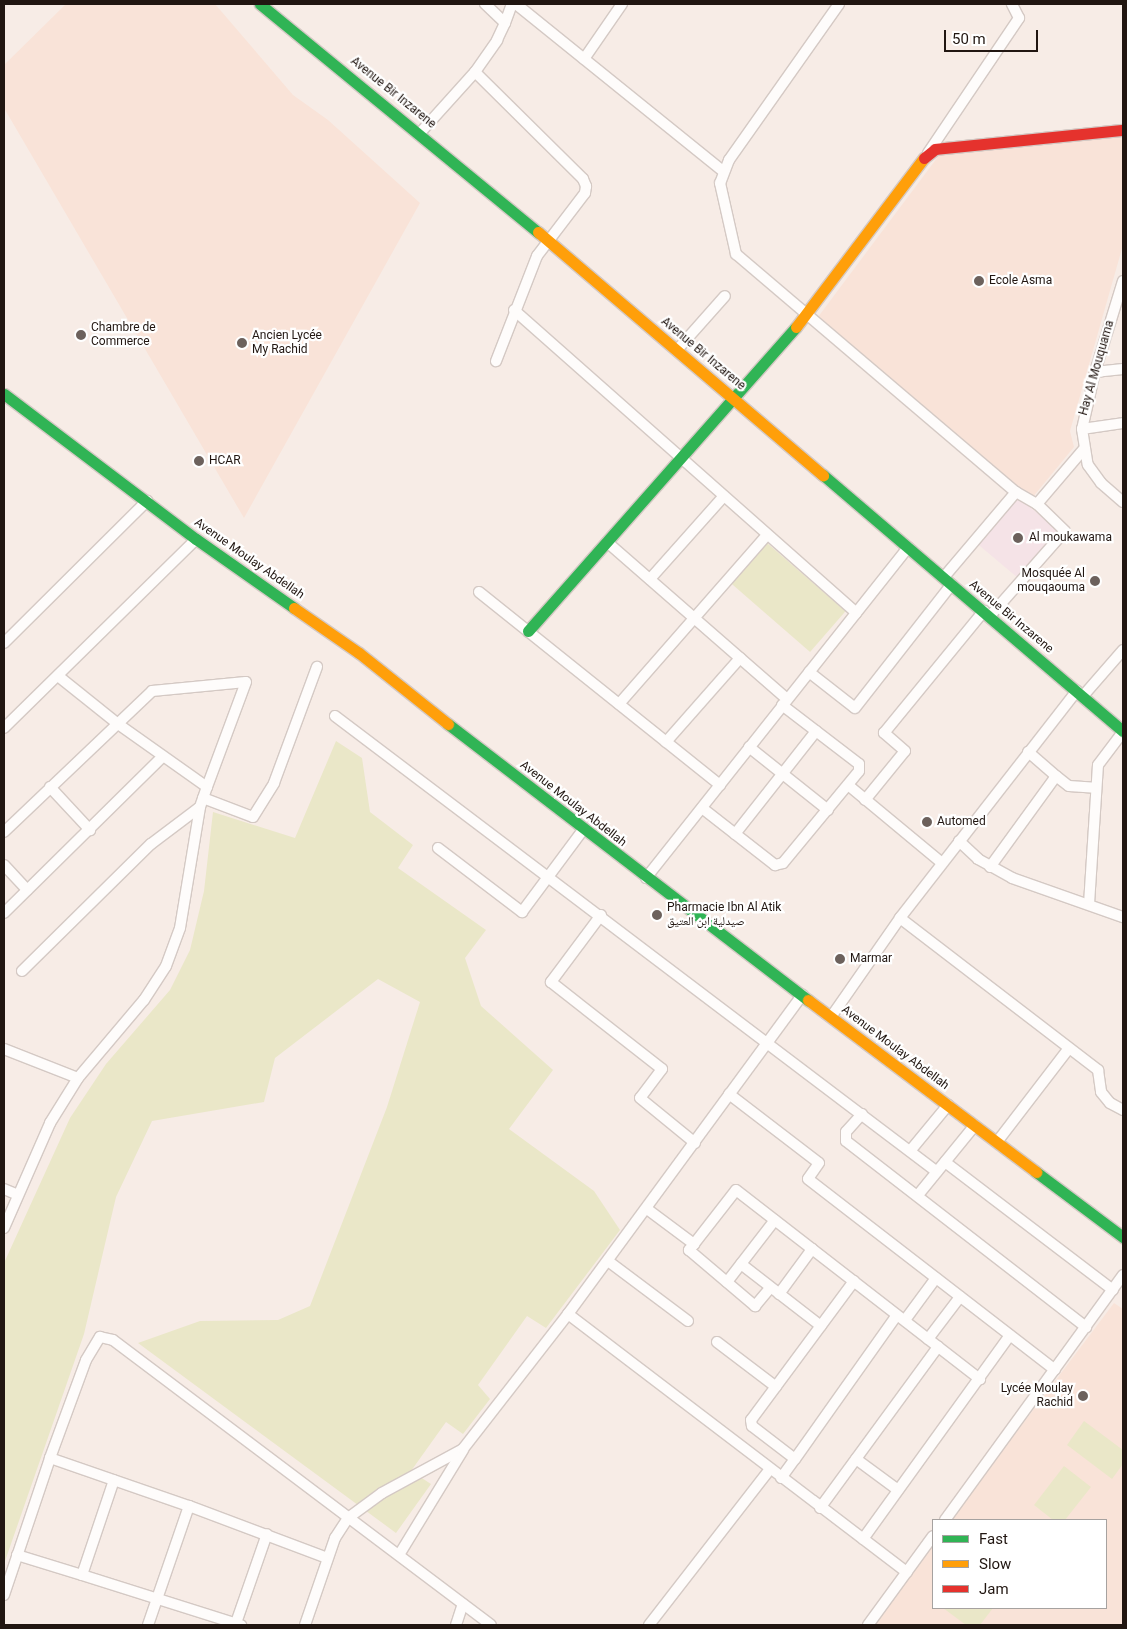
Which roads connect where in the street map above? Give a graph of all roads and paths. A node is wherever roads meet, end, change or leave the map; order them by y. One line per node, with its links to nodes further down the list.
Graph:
1 (260, 4): 11 (street, Avenue Bir Inzarene)
2 (485, 4): 7 (street)
3 (514, 4): 7 (street); 8 (street)
4 (622, 4): 8 (street)
5 (839, 4): 13 (street)
6 (1012, 4): 12 (street)
7 (505, 24): 9 (street)
8 (584, 59): 13 (street)
9 (474, 72): 11 (street); 14 (street)
10 (1123, 130): 12 (street)
11 (420, 133): 14 (street, Avenue Bir Inzarene)
12 (927, 154): 19 (street)
13 (723, 171): 19 (street)
14 (549, 241): 17 (street); 20 (street, Avenue Bir Inzarene)
15 (1123, 281): 18 (street, Hay Al Mouquama)
16 (725, 296): 20 (street)
17 (514, 310): 21 (street); 29 (street)
18 (1118, 310): 23 (street, Hay Al Mouquama)
19 (808, 313): 25 (street); 30 (street)
20 (678, 350): 25 (street, Avenue Bir Inzarene)
21 (496, 361)
22 (1123, 369): 23 (street)
23 (1095, 372): 27 (street, Hay Al Mouquama)
24 (4, 394): 32 (street, Avenue Moulay Abdellah)
25 (734, 398): 29 (street); 38 (street, Avenue Bir Inzarene)
26 (1123, 423): 27 (street)
27 (1082, 429): 28 (street, Hay Al Mouquama)
28 (1084, 450): 33 (street, Hay Al Mouquama); 34 (street)
29 (681, 458): 31 (street); 37 (street)
30 (1016, 492): 34 (street); 40 (street)
31 (724, 496): 35 (street); 39 (street)
32 (147, 501): 36 (street, Avenue Moulay Abdellah); 46 (street)
33 (1123, 502)
34 (1037, 504): 43 (street)
35 (767, 535): 42 (street); 44 (street)
36 (196, 539): 51 (street); 76 (street, Avenue Moulay Abdellah)
37 (607, 542): 39 (street); 45 (street)
38 (908, 547): 40 (street, Avenue Bir Inzarene); 42 (street)
39 (650, 579): 44 (street)
40 (948, 581): 43 (street, Avenue Bir Inzarene); 50 (street)
41 (479, 592): 45 (street)
42 (856, 613): 50 (street)
43 (987, 614): 52 (street, Avenue Bir Inzarene); 71 (street)
44 (693, 617): 48 (street); 54 (street)
45 (528, 631): 54 (street)
46 (4, 643)
47 (1123, 650): 52 (street)
48 (740, 658): 53 (street); 60 (street)
49 (317, 667): 72 (street)
50 (809, 672): 53 (street)
51 (58, 676): 56 (street); 57 (street)
52 (1080, 694): 59 (street, Avenue Bir Inzarene); 62 (street)
53 (785, 702): 58 (street); 61 (street)
54 (619, 704): 60 (street)
55 (335, 716): 84 (street)
56 (118, 724): 63 (street); 68 (street); 69 (street)
57 (4, 728)
58 (816, 731): 64 (street); 67 (street)
59 (1123, 731): 70 (street)
60 (666, 742): 66 (street)
61 (750, 747): 64 (street); 66 (street)
62 (1028, 752): 65 (street); 79 (street)
63 (162, 757): 69 (street); 75 (street)
64 (783, 774): 74 (street); 78 (street)
65 (1056, 776): 70 (street); 83 (street)
66 (720, 785): 73 (street)
67 (848, 785): 71 (street); 74 (street)
68 (50, 787): 75 (street); 77 (street)
69 (206, 787): 72 (street)
70 (1095, 788): 87 (street)
71 (865, 800): 81 (street)
72 (201, 802): 92 (street); 98 (street)
73 (702, 808): 78 (street); 85 (street)
74 (828, 810): 78 (street)
75 (90, 830): 86 (street)
76 (583, 830): 84 (street); 85 (street, Avenue Moulay Abdellah)
77 (4, 832)
78 (735, 834)
79 (959, 841): 81 (street); 83 (street)
80 (438, 848): 84 (street)
81 (942, 863): 91 (street)
82 (4, 865): 86 (street)
83 (990, 866): 87 (street)
84 (549, 875): 89 (street)
85 (646, 878): 93 (street, Avenue Moulay Abdellah)
86 (27, 890): 88 (street)
87 (1089, 904): 90 (street)
88 (4, 912)
89 (601, 915): 95 (street); 105 (street)
90 (1123, 917)
91 (900, 918): 94 (street); 96 (street)
92 (22, 971)
93 (802, 995): 94 (street, Avenue Moulay Abdellah); 95 (street)
94 (831, 1017): 100 (street, Avenue Moulay Abdellah)
95 (768, 1041): 99 (street); 102 (street)
96 (1069, 1048): 101 (street); 104 (street)
97 (4, 1049): 98 (street)
98 (78, 1078): 110 (street)
99 (729, 1094): 105 (street); 121 (street)
100 (948, 1105): 103 (street, Avenue Moulay Abdellah); 106 (street)
101 (1123, 1110)
102 (862, 1114): 106 (street); 111 (street)
103 (974, 1125): 104 (street, Avenue Moulay Abdellah); 107 (street)
104 (997, 1142): 115 (street, Avenue Moulay Abdellah)
105 (695, 1143): 112 (street)
106 (910, 1151): 108 (street)
107 (945, 1162): 108 (street); 124 (street)
108 (937, 1172): 111 (street)
109 (4, 1189): 110 (street)
110 (18, 1195): 114 (street)
111 (918, 1195): 131 (street)
112 (647, 1209): 116 (street); 118 (street)
113 (775, 1220): 116 (street); 117 (street); 119 (street)
114 (4, 1228)
115 (1123, 1237)
116 (694, 1244): 123 (street)
117 (812, 1249): 122 (street); 125 (street)
118 (608, 1261): 127 (street); 129 (street)
119 (741, 1264): 123 (street); 125 (street)
120 (1123, 1275): 124 (street)
121 (936, 1278): 126 (street); 128 (street)
122 (854, 1281): 128 (street); 130 (street)
123 (727, 1282): 125 (street)
124 (1113, 1290): 131 (street)
125 (774, 1291): 130 (street)
126 (960, 1297): 132 (street); 133 (street)
127 (568, 1314): 139 (street); 143 (street)
128 (901, 1318): 133 (street); 141 (street)
129 (688, 1321)
130 (821, 1326): 138 (street)
131 (1086, 1327): 136 (street)
132 (1010, 1335): 136 (street); 137 (street)
133 (928, 1339): 135 (street)
134 (717, 1342): 138 (street)
135 (938, 1347): 137 (street); 142 (street)
136 (1055, 1370): 150 (street)
137 (980, 1378): 146 (street)
138 (776, 1387): 141 (street)
139 (463, 1449): 149 (street); 155 (street)
140 (50, 1458): 145 (street); 149 (street); 154 (street)
141 (795, 1459): 144 (street)
142 (856, 1459): 146 (street); 148 (street)
143 (770, 1469): 144 (street); 167 (street)
144 (781, 1478): 148 (street)
145 (114, 1480): 147 (street); 158 (street)
146 (898, 1490): 153 (street)
147 (189, 1506): 151 (street); 160 (street)
148 (820, 1508): 153 (street)
149 (348, 1518): 155 (street); 156 (street)
150 (946, 1519)
151 (267, 1534): 156 (street); 162 (street)
152 (932, 1537): 157 (street)
153 (863, 1539): 157 (street)
154 (17, 1555): 158 (street); 159 (street)
155 (399, 1555): 161 (street)
156 (327, 1558): 164 (street)
157 (907, 1572): 168 (street)
158 (82, 1575): 160 (street)
159 (4, 1595)
160 (157, 1598): 162 (street); 163 (street)
161 (463, 1604): 165 (street); 166 (street)
162 (238, 1624)
163 (148, 1625)
164 (305, 1625)
165 (456, 1625)
166 (491, 1625)
167 (648, 1625)
168 (868, 1625)

